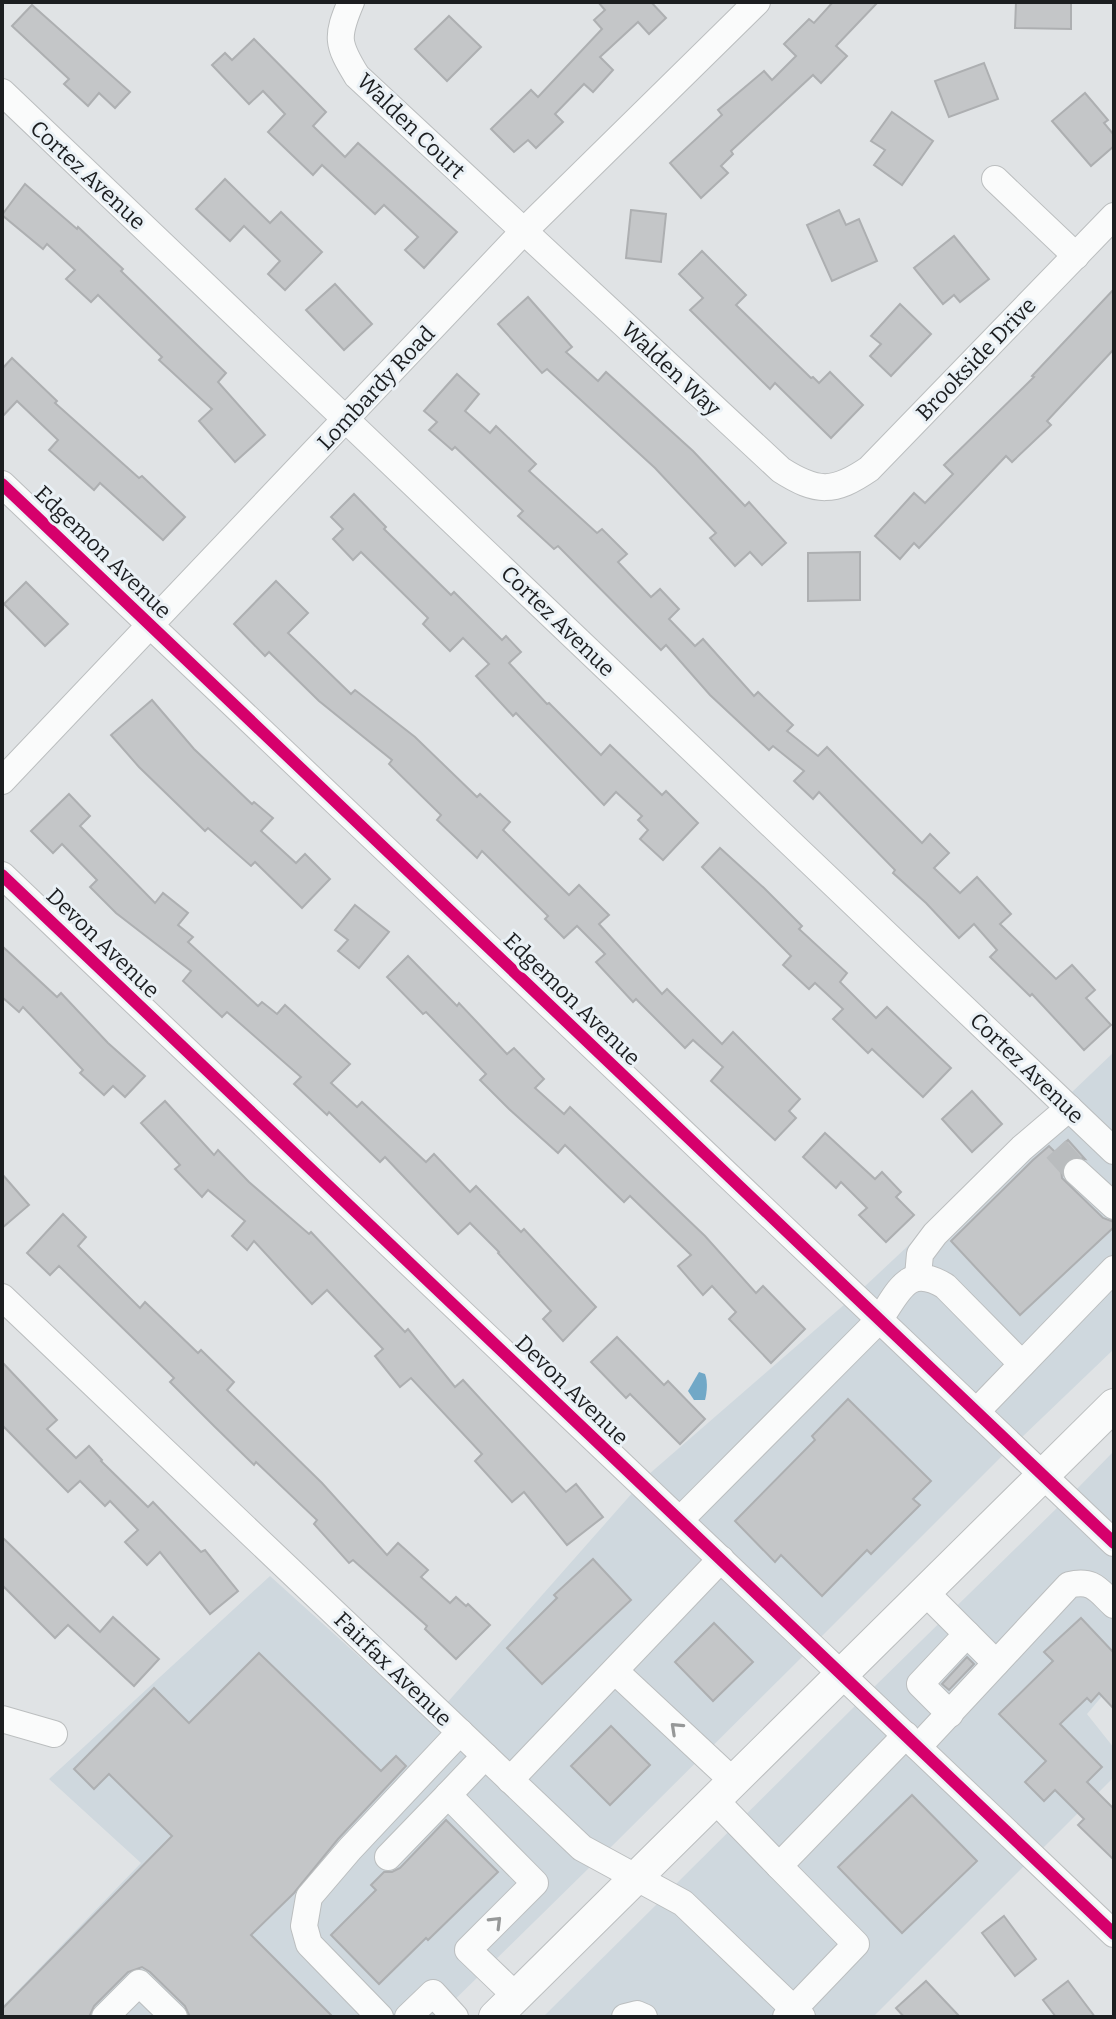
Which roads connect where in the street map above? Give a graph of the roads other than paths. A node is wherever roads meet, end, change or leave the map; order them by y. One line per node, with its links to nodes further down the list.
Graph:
1 (351, 2): 6 (street, Walden Court)
2 (757, 2): 6 (street, Lombardy Road)
3 (2, 92): 8 (street, Cortez Avenue)
4 (995, 179): 7 (street)
5 (1114, 216): 7 (street, Brookside Drive)
6 (523, 232): 8 (street, Lombardy Road); 10 (street, Walden Way)
7 (1076, 256): 10 (street, Brookside Drive)
8 (347, 420): 11 (street, Lombardy Road); 14 (street, Cortez Avenue)
9 (2, 484): 11 (street, Edgemon Avenue)
10 (829, 488)
11 (150, 624): 12 (street, Lombardy Road); 21 (street, Edgemon Avenue)
12 (2, 781)
13 (2, 875): 26 (street, Devon Avenue)
14 (1069, 1108): 15 (street, Cortez Avenue); 19 (street)
15 (1114, 1151)
16 (1077, 1172): 17 (street)
17 (1114, 1206)
18 (1114, 1269): 22 (street)
19 (918, 1276): 21 (street); 22 (street)
20 (2, 1297): 37 (street, Fairfax Avenue)
21 (879, 1320): 24 (street, Edgemon Avenue); 26 (street)
22 (1022, 1364): 24 (street)
23 (1114, 1405): 25 (main road)
24 (976, 1412): 25 (street, Edgemon Avenue)
25 (1042, 1475): 27 (street, Edgemon Avenue); 29 (main road)
26 (680, 1520): 28 (street, Devon Avenue)
27 (1114, 1543)
28 (721, 1559): 33 (street); 34 (street, Devon Avenue)
29 (924, 1591): 31 (street); 34 (main road)
30 (1114, 1605): 32 (street)
31 (967, 1634): 32 (street); 35 (street)
32 (996, 1663): 35 (street)
33 (615, 1671): 41 (street); 42 (street, one-way to 33)
34 (841, 1673): 39 (street, Devon Avenue); 42 (main road)
35 (950, 1714): 39 (street)
36 (2, 1719): 38 (street)
37 (460, 1732): 40 (street, Fairfax Avenue); 52 (street)
38 (54, 1734)
39 (912, 1741): 45 (street); 47 (street, Devon Avenue)
40 (485, 1756): 41 (street, Fairfax Avenue); 43 (street)
41 (510, 1780): 46 (street, Fairfax Avenue)
42 (724, 1790): 45 (street); 46 (main road)
43 (448, 1795): 44 (street); 48 (street, one-way to 43)
44 (388, 1857)
45 (779, 1866): 49 (street)
46 (636, 1878): 48 (main road); 49 (street, Fairfax Avenue)
47 (1114, 1934)
48 (506, 2007)
49 (794, 2014)
50 (105, 2017): 51 (street)
51 (174, 2017)
52 (380, 2017)
53 (408, 2017): 54 (street)
54 (455, 2017)
55 (625, 2017): 56 (street)
56 (644, 2017)

